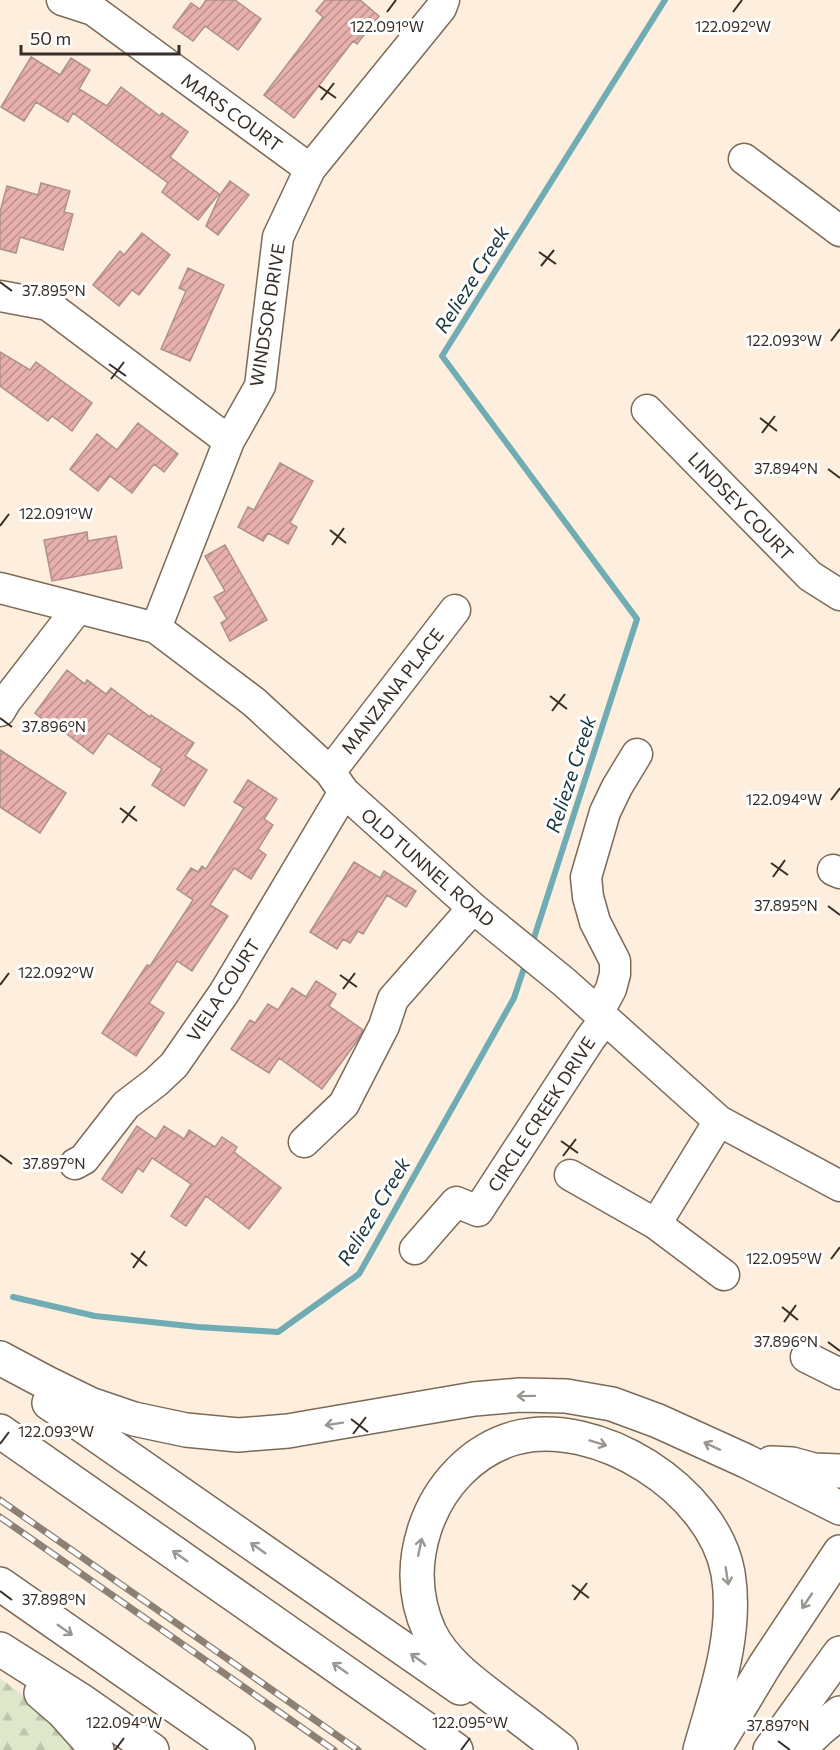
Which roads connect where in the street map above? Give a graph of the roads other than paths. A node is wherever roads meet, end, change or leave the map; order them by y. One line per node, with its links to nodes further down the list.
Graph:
1 (62, 0): 4 (street, MARS COURT)
2 (444, 0): 4 (street, WINDSOR DRIVE)
3 (744, 159): 5 (street)
4 (310, 169): 8 (street, WINDSOR DRIVE)
5 (840, 231)
6 (0, 296): 8 (street)
7 (647, 410): 10 (street, LINDSEY COURT)
8 (229, 441): 13 (street, WINDSOR DRIVE)
9 (0, 588): 11 (street, OLD TUNNEL ROAD)
10 (840, 595)
11 (78, 608): 13 (street, OLD TUNNEL ROAD); 14 (street)
12 (455, 610): 16 (street, MANZANA PLACE)
13 (156, 628): 16 (street, OLD TUNNEL ROAD)
14 (0, 711)
15 (636, 754): 18 (street, CIRCLE CREEK DRIVE)
16 (337, 782): 17 (street, OLD TUNNEL ROAD); 21 (street, VIELA COURT)
17 (473, 908): 18 (street, OLD TUNNEL ROAD); 20 (street)
18 (602, 1016): 19 (street, OLD TUNNEL ROAD); 25 (street, CIRCLE CREEK DRIVE)
19 (719, 1121): 23 (street, OLD TUNNEL ROAD); 24 (street)
20 (304, 1142)
21 (75, 1164)
22 (570, 1175): 24 (street)
23 (840, 1185)
24 (656, 1224): 26 (street)
25 (415, 1249)
26 (724, 1275)
27 (806, 1357): 30 (street)
28 (0, 1358): 32 (main road, one-way to 28)
29 (0, 1370): 47 (main road, one-way to 29)
30 (840, 1374)
31 (0, 1431): 46 (main road, one-way to 31)
32 (746, 1461): 33 (main road); 34 (main road)
33 (840, 1471)
34 (840, 1508)
35 (840, 1552): 50 (main road, one-way to 50)
36 (0, 1584): 45 (main road, one-way to 45)
37 (0, 1649): 44 (main road)
38 (840, 1653): 41 (main road)
39 (0, 1660): 43 (main road)
40 (840, 1665): 41 (main road)
41 (815, 1687): 51 (main road)
42 (840, 1713): 52 (main road)
43 (97, 1750)
44 (152, 1750)
45 (238, 1750)
46 (456, 1750)
47 (554, 1750)
48 (561, 1750): 49 (main road, one-way to 49)
49 (700, 1750)
50 (714, 1750)
51 (770, 1750)
52 (798, 1750)

